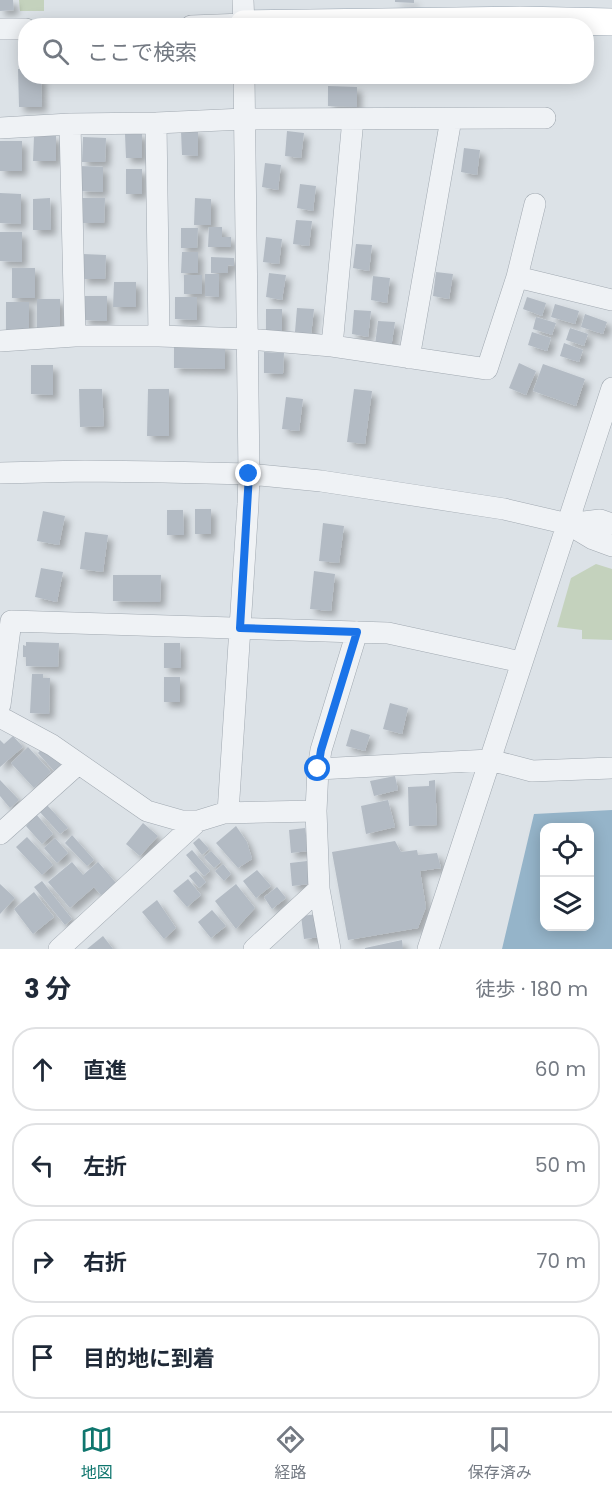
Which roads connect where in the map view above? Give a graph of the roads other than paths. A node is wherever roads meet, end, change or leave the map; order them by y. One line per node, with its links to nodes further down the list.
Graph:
1 (244, 17): 2 (main road)
2 (336, 18)
3 (594, 22): 4 (main road)
4 (612, 22)
5 (0, 29): 6 (street)
6 (18, 29)
7 (244, 84): 9 (street)
8 (545, 118): 11 (street)
9 (244, 119): 10 (street); 12 (street); 20 (street)
10 (353, 119): 11 (street); 22 (street)
11 (452, 119): 23 (street)
12 (156, 123): 13 (street); 19 (street)
13 (70, 124): 14 (street); 18 (street)
14 (0, 128)
15 (535, 204): 16 (street)
16 (517, 278): 17 (street); 23 (street)
17 (612, 300)
18 (75, 336): 19 (street); 21 (street)
19 (159, 336): 20 (street)
20 (248, 339): 22 (street); 26 (street)
21 (0, 341)
22 (332, 346): 23 (street)
23 (409, 358)
24 (612, 388): 27 (street)
25 (0, 473): 26 (street)
26 (249, 474): 27 (street); 30 (street)
27 (568, 524): 28 (street); 29 (street); 32 (street)
28 (612, 524)
29 (612, 546)
30 (240, 628): 31 (street); 33 (street); 40 (street)
31 (357, 632): 32 (street); 38 (street)
32 (521, 662): 35 (street)
33 (0, 705)
34 (0, 717): 36 (street)
35 (490, 760): 37 (street); 38 (street); 47 (street)
36 (78, 764): 41 (street); 42 (street)
37 (612, 768)
38 (318, 769): 39 (street)
39 (316, 811): 40 (street); 43 (street)
40 (228, 813): 41 (street)
41 (198, 821): 44 (street)
42 (0, 834)
43 (319, 889): 45 (street); 46 (street)
44 (59, 949)
45 (254, 949)
46 (330, 949)
47 (428, 949)

